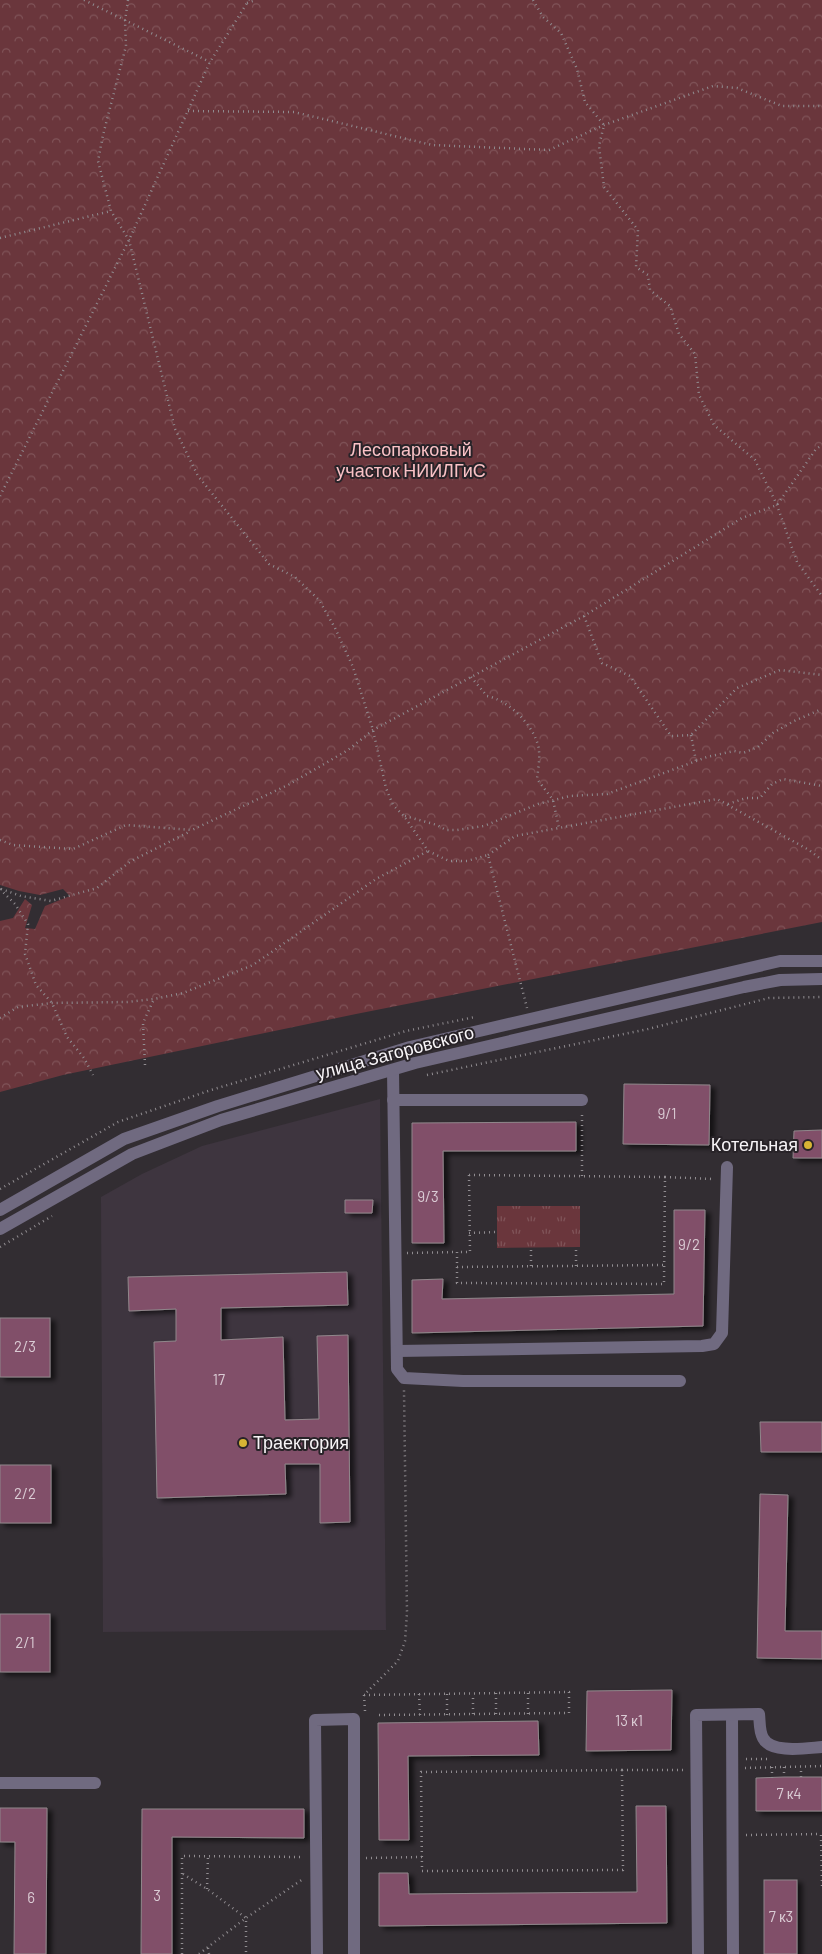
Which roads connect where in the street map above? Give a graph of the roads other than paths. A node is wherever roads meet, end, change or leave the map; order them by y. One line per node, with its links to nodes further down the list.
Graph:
1 (822, 961): 7 (street, улица Загоровского)
2 (822, 979): 3 (street, улица Загоровского)
3 (393, 1070): 4 (street); 8 (street, улица Загоровского)
4 (393, 1100): 5 (street); 9 (street)
5 (582, 1100)
6 (726, 1173): 9 (street)
7 (0, 1210)
8 (0, 1229)
9 (397, 1350): 10 (street)
10 (680, 1381)
11 (732, 1715): 12 (street); 17 (street); 18 (street)
12 (822, 1747)
13 (0, 1783): 14 (street)
14 (95, 1783)
15 (317, 1954): 16 (street)
16 (362, 1954)
17 (698, 1954)
18 (733, 1954)

